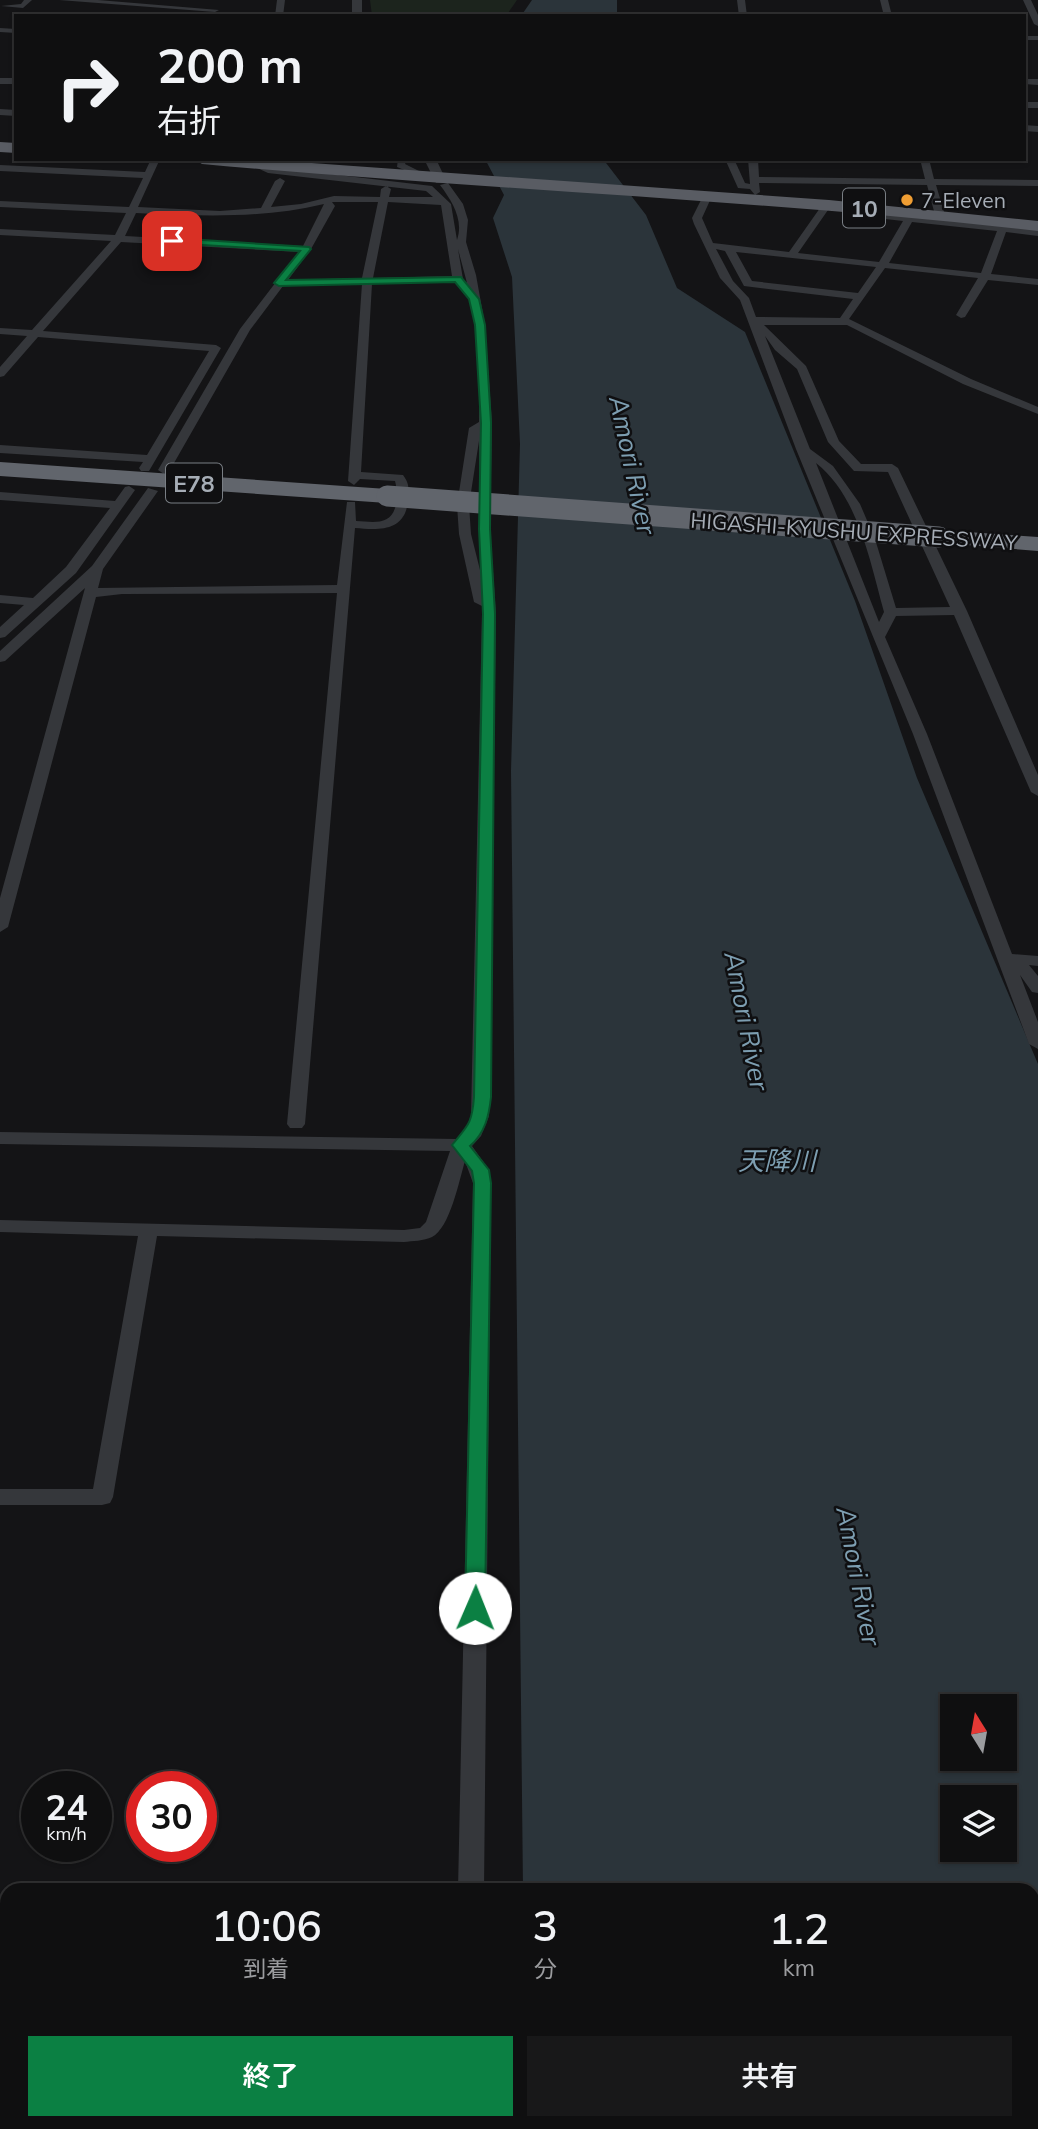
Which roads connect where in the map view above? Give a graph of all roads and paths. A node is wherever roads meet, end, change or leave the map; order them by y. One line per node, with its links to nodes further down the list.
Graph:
1 (28, 0): 6 (street)
2 (64, 0): 5 (street)
3 (217, 0): 8 (street)
4 (1027, 0): 10 (street)
5 (119, 1): 7 (street)
6 (5, 6)
7 (175, 7): 8 (street); 9 (street)
8 (215, 13)
9 (166, 14)
10 (1038, 24)
11 (155, 161): 20 (street)
12 (259, 161): 17 (street); 21 (highway, 10); 25 (street)
13 (431, 161): 21 (street)
14 (730, 161): 26 (street)
15 (753, 161): 26 (street)
16 (924, 161): 23 (street)
17 (401, 162): 19 (street)
18 (0, 168): 20 (street)
19 (414, 171)
20 (147, 175): 33 (street)
21 (440, 180): 27 (highway, 10); 32 (street)
22 (280, 181): 35 (street)
23 (929, 182): 24 (street); 26 (street); 37 (street)
24 (1038, 183)
25 (387, 185): 28 (street); 29 (street)
26 (755, 189): 27 (highway, 10); 37 (highway, 10)
27 (700, 197): 34 (street); 43 (street)
28 (385, 199): 29 (street); 30 (street); 50 (street)
29 (444, 200): 36 (street)
30 (326, 201): 35 (street); 45 (street)
31 (0, 204): 33 (street)
32 (459, 204): 36 (street); 54 (street)
33 (131, 209): 35 (street); 42 (street)
34 (823, 209): 38 (street); 46 (street)
35 (264, 211)
36 (447, 214): 49 (street)
37 (940, 215): 40 (highway, 10)
38 (909, 219): 39 (street); 47 (street)
39 (1002, 230): 40 (street); 48 (street)
40 (1038, 230)
41 (0, 232): 42 (street)
42 (119, 238): 45 (street); 59 (street)
43 (711, 246): 44 (street); 57 (street)
44 (728, 247): 46 (street); 53 (street)
45 (306, 249): 52 (street)
46 (792, 254): 47 (street)
47 (883, 264): 48 (street); 53 (street)
48 (985, 276): 51 (street); 55 (street)
49 (458, 279): 50 (street); 54 (street)
50 (366, 281): 52 (street); 72 (street)
51 (1038, 282)
52 (279, 283): 65 (street)
53 (858, 296): 56 (street)
54 (474, 299): 62 (street)
55 (961, 315)
56 (843, 321): 57 (street); 61 (street)
57 (752, 322): 64 (street); 79 (street)
58 (0, 331): 59 (street)
59 (33, 333): 60 (street); 65 (street)
60 (0, 374)
61 (1038, 411)
62 (486, 423): 81 (street); 81 (street)
63 (0, 449): 65 (street)
64 (802, 449): 80 (street); 83 (street)
65 (146, 464)
66 (0, 470): 73 (highway, HIGASHI-KYUSHU EXPRESSWAY / E78, bridge)
67 (129, 490): 70 (street)
68 (152, 491): 74 (street)
69 (0, 496): 70 (street)
70 (118, 505): 78 (street)
71 (351, 505): 72 (street)
72 (349, 524): 75 (street)
73 (1038, 544)
74 (97, 569): 76 (street); 84 (street)
75 (342, 589): 76 (street); 91 (street)
76 (92, 593): 86 (street)
77 (0, 599): 78 (street)
78 (37, 602): 82 (street)
79 (960, 611): 80 (street); 85 (street)
80 (891, 612): 83 (street)
81 (489, 614): 93 (street)
82 (0, 634)
83 (878, 637): 87 (street)
84 (0, 658)
85 (1038, 792)
86 (0, 927)
87 (1006, 959): 88 (street); 89 (street); 90 (street)
88 (1038, 961)
89 (1038, 988)
90 (1038, 1044)
91 (296, 1124)
92 (0, 1138): 93 (street)
93 (461, 1145): 95 (street); 97 (street)
94 (0, 1226): 95 (street)
95 (149, 1228): 96 (street)
96 (0, 1497)
97 (471, 1883)

